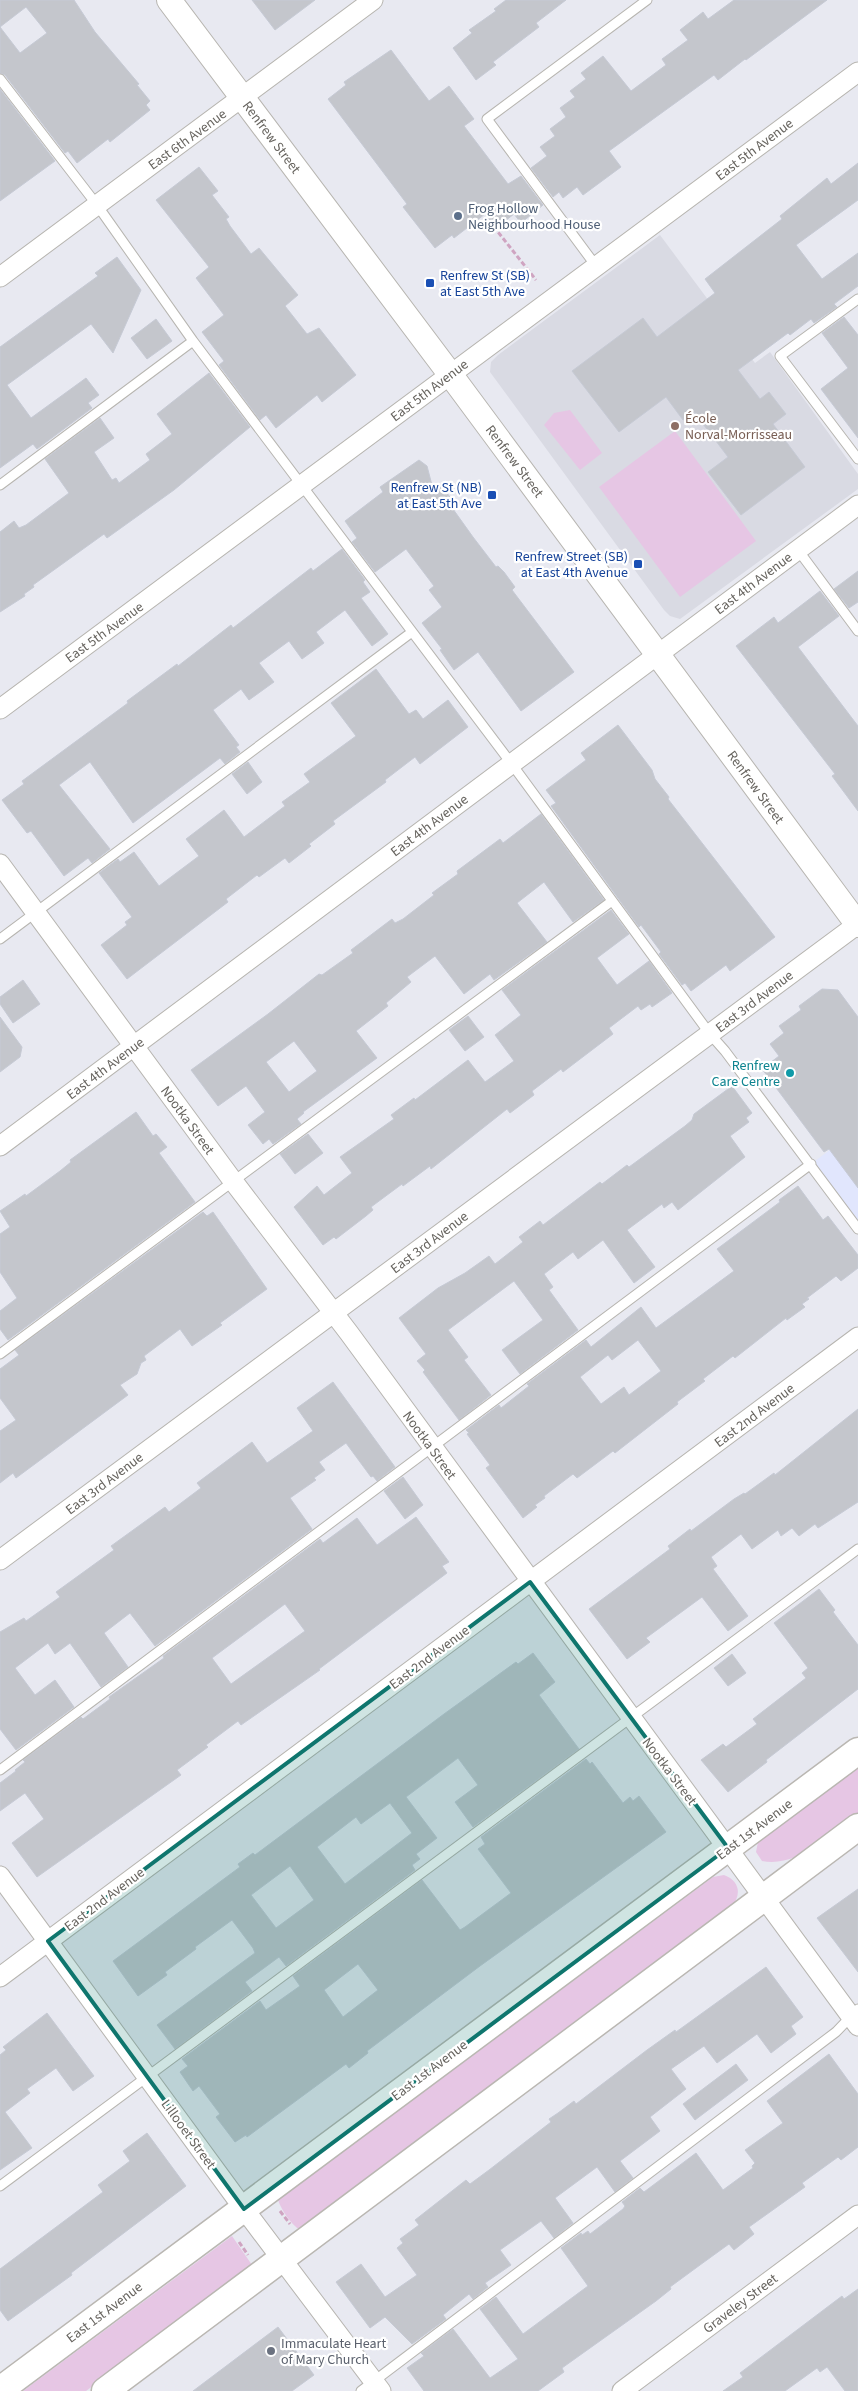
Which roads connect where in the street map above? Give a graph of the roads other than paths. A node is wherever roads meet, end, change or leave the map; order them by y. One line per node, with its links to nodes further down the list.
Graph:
1 (169, 0): 6 (street, Renfrew Street)
2 (373, 0): 6 (street, East 6th Avenue)
3 (647, 0): 8 (lane)
4 (858, 72): 8 (street, East 5th Avenue)
5 (0, 79): 7 (lane)
6 (242, 98): 7 (street, East 6th Avenue); 12 (street, Renfrew Street)
7 (97, 205): 9 (street, East 6th Avenue); 11 (lane)
8 (596, 266): 12 (street, East 5th Avenue)
9 (0, 277)
10 (858, 299): 13 (lane)
11 (193, 342): 14 (lane); 15 (lane)
12 (450, 374): 15 (street, East 5th Avenue); 20 (street, Renfrew Street)
13 (858, 459)
14 (0, 485)
15 (303, 485): 19 (lane); 21 (street, East 5th Avenue)
16 (858, 505): 17 (street, East 4th Avenue)
17 (798, 550): 18 (lane); 20 (street, East 4th Avenue)
18 (858, 631)
19 (412, 632): 22 (lane); 25 (lane)
20 (658, 654): 22 (street, East 4th Avenue); 26 (street, Renfrew Street)
21 (0, 709)
22 (511, 764): 24 (lane); 29 (street, East 4th Avenue)
23 (0, 864): 25 (street, Nootka Street)
24 (612, 901): 28 (lane); 32 (lane)
25 (35, 912): 27 (lane); 29 (street, Nootka Street)
26 (858, 924): 28 (street, East 3rd Avenue)
27 (0, 938)
28 (710, 1034): 31 (lane); 34 (street, East 3rd Avenue)
29 (134, 1046): 30 (street, East 4th Avenue); 32 (street, Nootka Street)
30 (0, 1146)
31 (811, 1164): 33 (lane); 37 (lane)
32 (233, 1181): 34 (street, Nootka Street); 36 (lane)
33 (858, 1229)
34 (334, 1312): 37 (street, Nootka Street); 39 (street, East 3rd Avenue)
35 (858, 1338): 40 (street, East 2nd Avenue)
36 (0, 1354)
37 (432, 1448): 40 (street, Nootka Street); 43 (lane)
38 (858, 1549): 41 (lane)
39 (0, 1560)
40 (530, 1582): 41 (street, Nootka Street); 48 (street, East 2nd Avenue)
41 (630, 1717): 45 (street, Nootka Street); 51 (lane)
42 (858, 1751): 45 (main road, East 1st Avenue)
43 (0, 1770)
44 (858, 1828): 47 (main road)
45 (728, 1848): 47 (street, Nootka Street); 53 (main road, East 1st Avenue)
46 (0, 1876): 48 (street, Lillooet Street)
47 (765, 1898): 50 (street, Nootka Street); 55 (main road)
48 (48, 1941): 49 (street, East 2nd Avenue); 51 (street, Lillooet Street)
49 (0, 1977)
50 (856, 2017): 56 (lane)
51 (147, 2077): 52 (lane); 53 (street, Lillooet Street)
52 (0, 2186)
53 (244, 2209): 55 (street, Lillooet Street); 57 (main road, East 1st Avenue)
54 (858, 2215): 59 (street, Graveley Street)
55 (282, 2259): 56 (street, Lillooet Street); 58 (main road)
56 (372, 2388)
57 (0, 2390)
58 (105, 2391)
59 (622, 2391)

